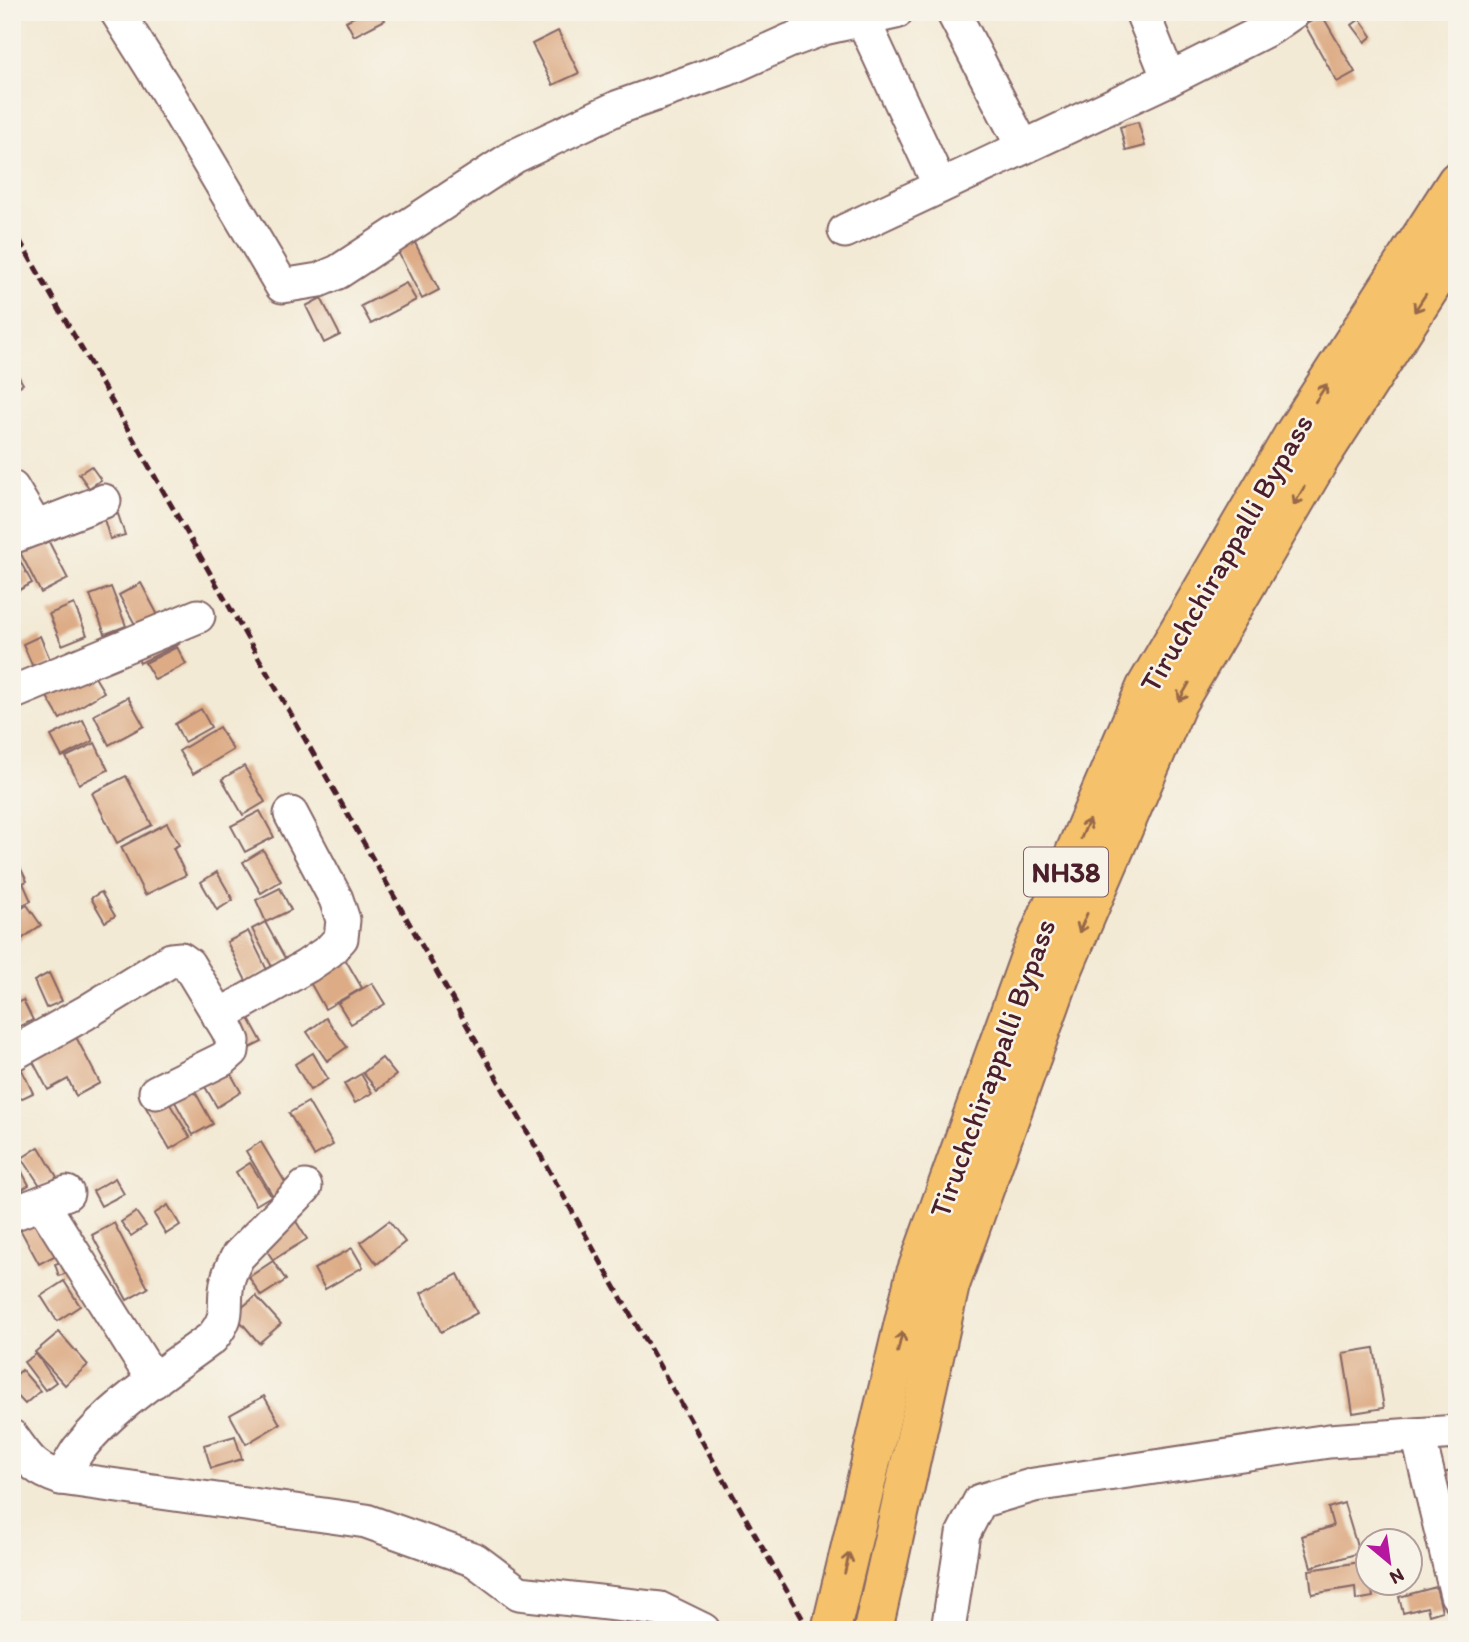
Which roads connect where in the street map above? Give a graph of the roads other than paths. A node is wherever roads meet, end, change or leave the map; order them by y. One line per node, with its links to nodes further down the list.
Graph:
1 (117, 12): 6 (street)
2 (896, 12): 6 (street)
3 (953, 12): 8 (street)
4 (1142, 12): 7 (street)
5 (1293, 12): 7 (street)
6 (863, 20): 10 (street)
7 (1169, 79): 8 (street)
8 (1024, 147): 10 (street)
9 (1457, 181): 31 (highway, Tiruchchirappalli Bypass / NH38, one-way to 9)
10 (940, 186): 11 (street)
11 (845, 231)
12 (1457, 246): 32 (highway, Tiruchchirappalli Bypass / NH38, one-way to 32)
13 (12, 488): 15 (street)
14 (103, 501): 15 (street)
15 (24, 533)
16 (198, 616): 17 (street)
17 (12, 693)
18 (291, 814): 19 (street)
19 (219, 1016): 20 (street); 21 (street)
20 (12, 1054)
21 (156, 1092)
22 (305, 1187): 24 (street)
23 (41, 1203): 24 (street)
24 (154, 1381): 28 (street)
25 (1457, 1432): 26 (street)
26 (1418, 1435): 29 (street); 33 (street)
27 (12, 1437): 28 (street)
28 (61, 1478): 30 (street)
29 (1457, 1595)
30 (703, 1630)
31 (831, 1630)
32 (873, 1630)
33 (948, 1630)

